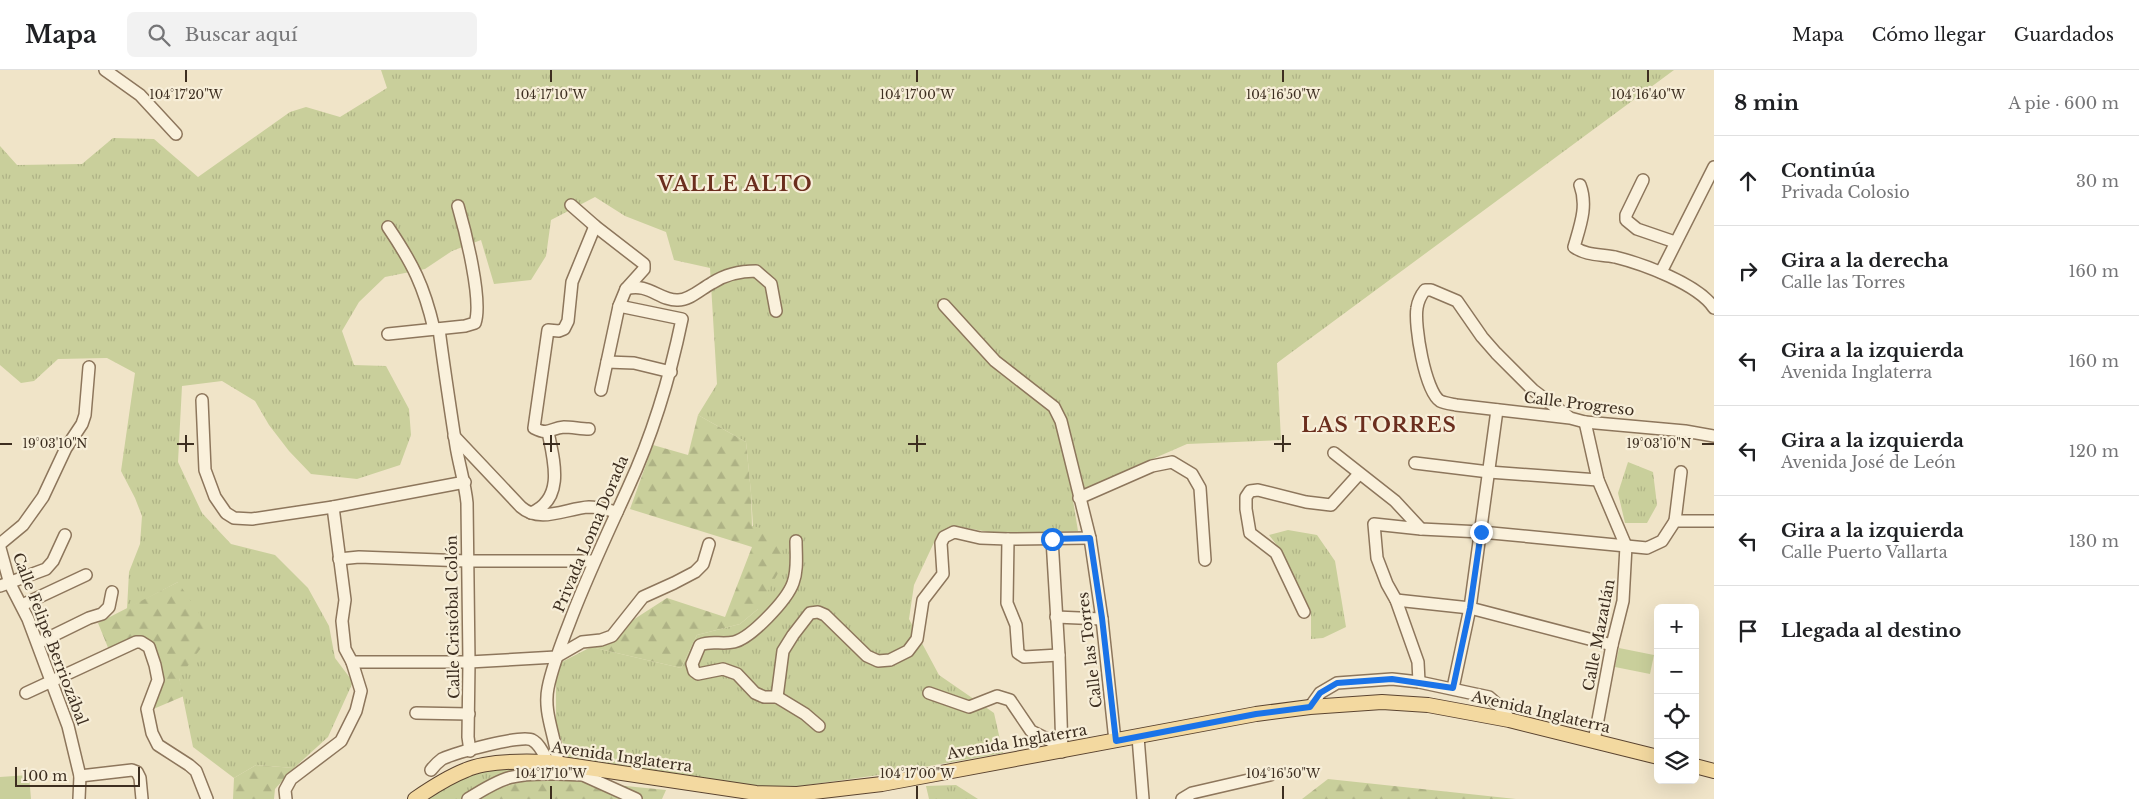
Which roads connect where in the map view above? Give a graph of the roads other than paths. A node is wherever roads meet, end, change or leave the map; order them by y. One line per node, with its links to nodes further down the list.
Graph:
1 (105, 70): 2 (street)
2 (176, 134)
3 (1714, 167): 10 (street)
4 (1643, 180): 10 (street)
5 (1580, 185): 11 (street)
6 (571, 205): 8 (street)
7 (458, 206): 17 (street)
8 (595, 226): 12 (street); 28 (street)
9 (388, 227): 17 (street, Calle Cristóbal Colón)
10 (1676, 242): 11 (street)
11 (1661, 272): 15 (street)
12 (626, 289): 14 (street); 16 (street)
13 (944, 305): 38 (street, Calle las Torres)
14 (619, 306): 19 (street); 21 (street, Privada Loma Dorada)
15 (1714, 308)
16 (776, 311)
17 (436, 329): 18 (street); 29 (street, Calle Cristóbal Colón)
18 (388, 334)
19 (607, 362): 21 (street); 22 (street)
20 (89, 367): 51 (street)
21 (671, 372): 40 (street, Privada Loma Dorada)
22 (601, 390)
23 (202, 400): 39 (street)
24 (1496, 410): 25 (street, Calle Progreso); 25 (street, Calle Progreso); 33 (street)
25 (1570, 418): 26 (street, Calle Progreso)
26 (1585, 422): 30 (street, Calle Progreso); 36 (street, Calle Mazatlán)
27 (589, 429): 28 (street)
28 (548, 432): 41 (street)
29 (454, 436): 37 (street, Calle Cristóbal Colón); 41 (street)
30 (1714, 436)
31 (1334, 453): 35 (street)
32 (1415, 463): 33 (street)
33 (1488, 472): 36 (street); 45 (street)
34 (1681, 472): 42 (street)
35 (1359, 474): 44 (street); 65 (street)
36 (1598, 480): 53 (street, Calle Mazatlán)
37 (465, 482): 39 (street); 57 (street, Calle Cristóbal Colón)
38 (1079, 498): 47 (street, Calle las Torres); 56 (street)
39 (333, 507): 55 (street)
40 (617, 512): 41 (street); 58 (street, Privada Loma Dorada)
41 (530, 514)
42 (1675, 521): 43 (street); 53 (street)
43 (1714, 521)
44 (1421, 529): 45 (street); 62 (street)
45 (1481, 532): 53 (street); 64 (street)
46 (64, 534): 60 (street)
47 (1090, 538): 49 (street); 67 (street, Calle las Torres)
48 (1008, 539): 49 (street); 70 (street); 79 (street)
49 (1052, 539): 66 (street)
50 (796, 541): 79 (street)
51 (0, 544)
52 (709, 544): 71 (street)
53 (1626, 546): 69 (street, Calle Mazatlán)
54 (0, 548): 60 (street, Calle Felipe Berriozábal)
55 (339, 559): 57 (street); 72 (street)
56 (1205, 560)
57 (467, 561): 58 (street); 73 (street, Calle Cristóbal Colón)
58 (594, 561): 71 (street, Privada Loma Dorada)
59 (86, 575): 63 (street)
60 (5, 585): 63 (street, Calle Felipe Berriozábal)
61 (112, 592): 68 (street)
62 (1396, 600): 64 (street); 75 (street)
63 (22, 605): 68 (street, Calle Felipe Berriozábal)
64 (1470, 608): 69 (street); 76 (street)
65 (1304, 612)
66 (1056, 618): 67 (street); 70 (street)
67 (1102, 618): 86 (street, Calle las Torres)
68 (38, 642): 74 (street, Calle Felipe Berriozábal)
69 (1612, 645): 87 (street, Calle Mazatlán)
70 (1059, 655): 88 (street)
71 (556, 657): 73 (street); 91 (street, Privada Loma Dorada)
72 (352, 662): 73 (street); 102 (street)
73 (469, 662): 82 (street, Calle Cristóbal Colón)
74 (53, 682): 77 (street); 96 (street, Calle Felipe Berriozábal); 99 (street)
75 (1419, 682): 76 (street); 80 (street)
76 (1453, 688): 83 (street)
77 (26, 693)
78 (929, 693): 88 (street)
79 (777, 698): 84 (street)
80 (1310, 707): 83 (main road, Avenida Inglaterra); 85 (main road, Avenida Inglaterra)
81 (416, 712): 82 (street)
82 (469, 714): 89 (street, Calle Cristóbal Colón)
83 (1509, 720): 87 (main road, Avenida Inglaterra)
84 (820, 726)
85 (1138, 736): 86 (main road, Avenida Inglaterra); 106 (street)
86 (1116, 741): 88 (main road, Avenida Inglaterra)
87 (1594, 741): 90 (main road, Avenida Inglaterra)
88 (1062, 749): 97 (main road, Avenida Inglaterra)
89 (470, 751): 91 (street); 93 (street)
90 (1654, 756)
91 (555, 766): 98 (main road, Avenida Inglaterra); 103 (main road, Avenida Inglaterra); 104 (street); 105 (street)
92 (1699, 767): 94 (main road)
93 (431, 770)
94 (1714, 771)
95 (1270, 775): 107 (street)
96 (80, 776): 100 (street, Calle Felipe Berriozábal); 101 (street)
97 (823, 795): 98 (main road, Avenida Inglaterra)
98 (797, 797)
99 (204, 798)
100 (79, 799)
101 (142, 799)
102 (286, 799)
103 (415, 799)
104 (468, 799)
105 (636, 799)
106 (1143, 799)
107 (1182, 799)

